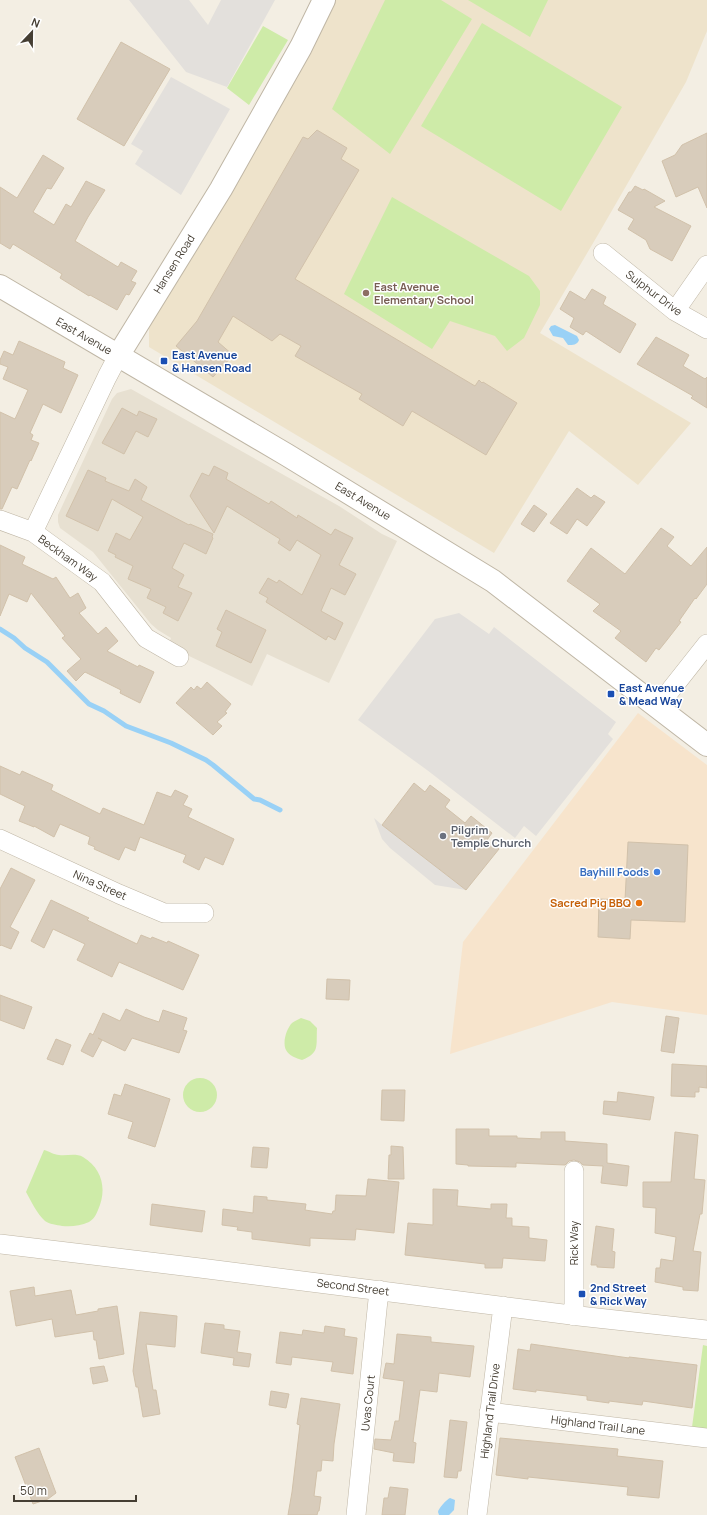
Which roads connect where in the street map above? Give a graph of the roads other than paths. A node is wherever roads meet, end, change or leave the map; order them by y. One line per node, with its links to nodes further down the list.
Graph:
1 (324, 0): 7 (street, Hansen Road)
2 (603, 253): 5 (street, Sulphur Drive)
3 (707, 265): 5 (street)
4 (0, 286): 7 (street, East Avenue)
5 (675, 311): 6 (street, Sulphur Drive)
6 (707, 329)
7 (118, 356): 9 (street, Hansen Road); 12 (street, East Avenue)
8 (0, 520): 9 (street, Beckham Way)
9 (32, 532): 11 (street, Beckham Way)
10 (707, 644): 12 (street)
11 (179, 657)
12 (658, 706): 13 (street, East Avenue)
13 (707, 745)
14 (0, 839): 15 (street, Nina Street)
15 (204, 913)
16 (574, 1171): 20 (street, Rick Way)
17 (0, 1244): 18 (street, Second Street)
18 (379, 1290): 19 (street, Second Street); 24 (street, Uvas Court)
19 (503, 1306): 20 (street, Second Street); 22 (street, Highland Trail Drive)
20 (574, 1316): 21 (street, Second Street)
21 (707, 1330)
22 (489, 1412): 23 (street, Highland Trail Lane); 25 (street, Highland Trail Drive)
23 (707, 1438)
24 (356, 1515)
25 (477, 1515)

